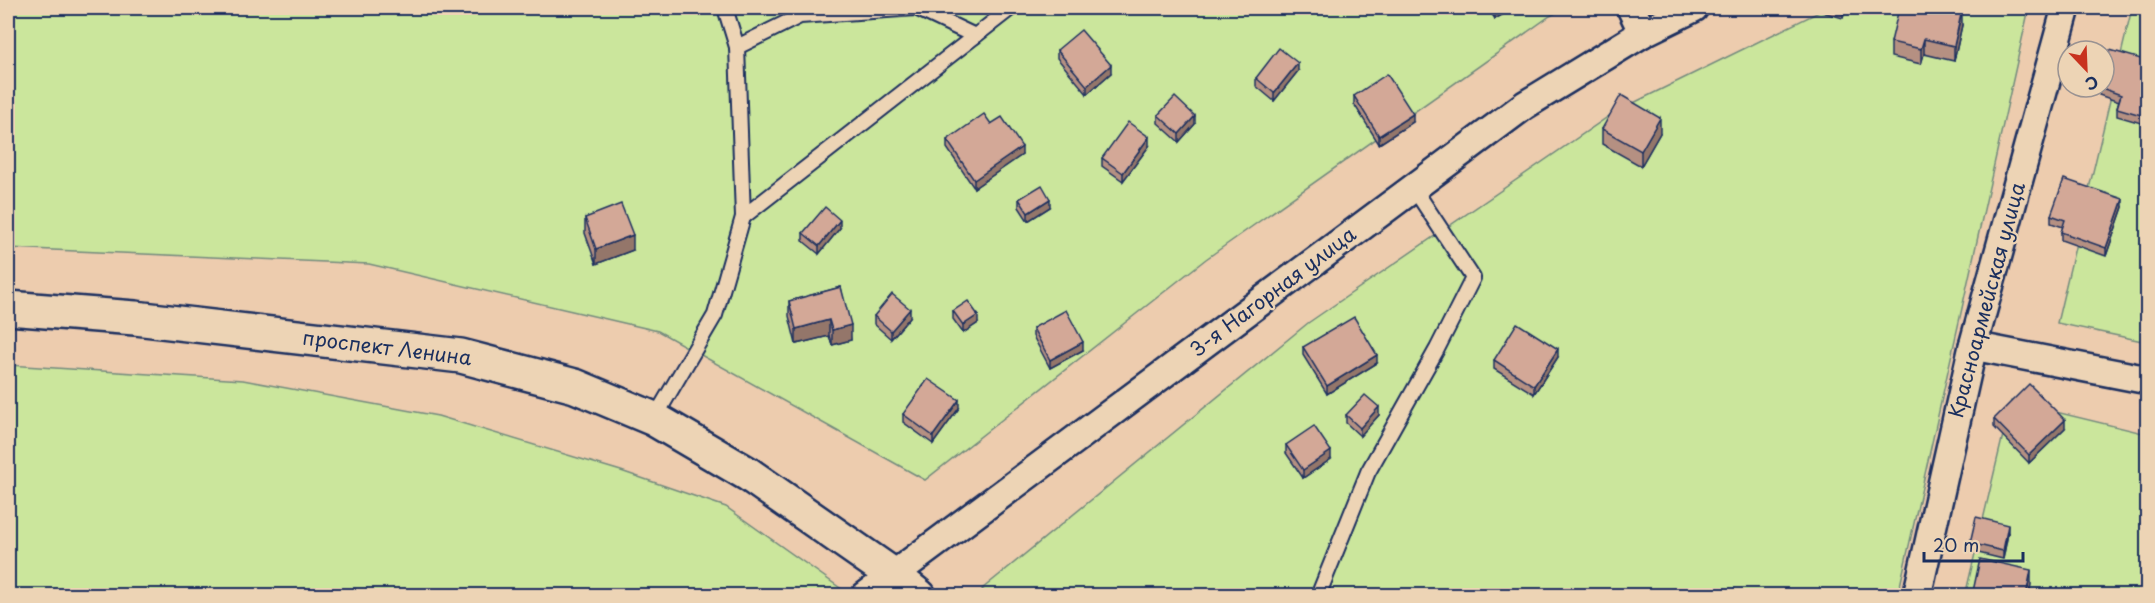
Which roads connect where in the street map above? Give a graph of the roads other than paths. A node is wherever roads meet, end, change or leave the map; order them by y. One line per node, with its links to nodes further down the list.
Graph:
1 (725, 8): 9 (lane)
2 (1011, 8): 8 (lane)
3 (1631, 8): 7 (street)
4 (1694, 8): 7 (street, 3-я Нагорная улица)
5 (2066, 8): 13 (street, Красноармейская улица)
6 (803, 12): 8 (lane); 9 (lane)
7 (1643, 33): 10 (street, 3-я Нагорная улица)
8 (975, 36): 11 (lane)
9 (737, 47): 11 (lane)
10 (1413, 187): 16 (street, 3-я Нагорная улица); 19 (lane)
11 (743, 217): 15 (lane)
12 (8, 308): 15 (street, проспект Ленина)
13 (1973, 346): 14 (street); 20 (street, Красноармейская улица)
14 (2148, 380)
15 (654, 418): 16 (street, проспект Ленина)
16 (893, 574): 17 (street, 3-я Нагорная улица); 18 (street, проспект Ленина)
17 (865, 596)
18 (920, 596)
19 (1318, 596)
20 (1917, 596)

